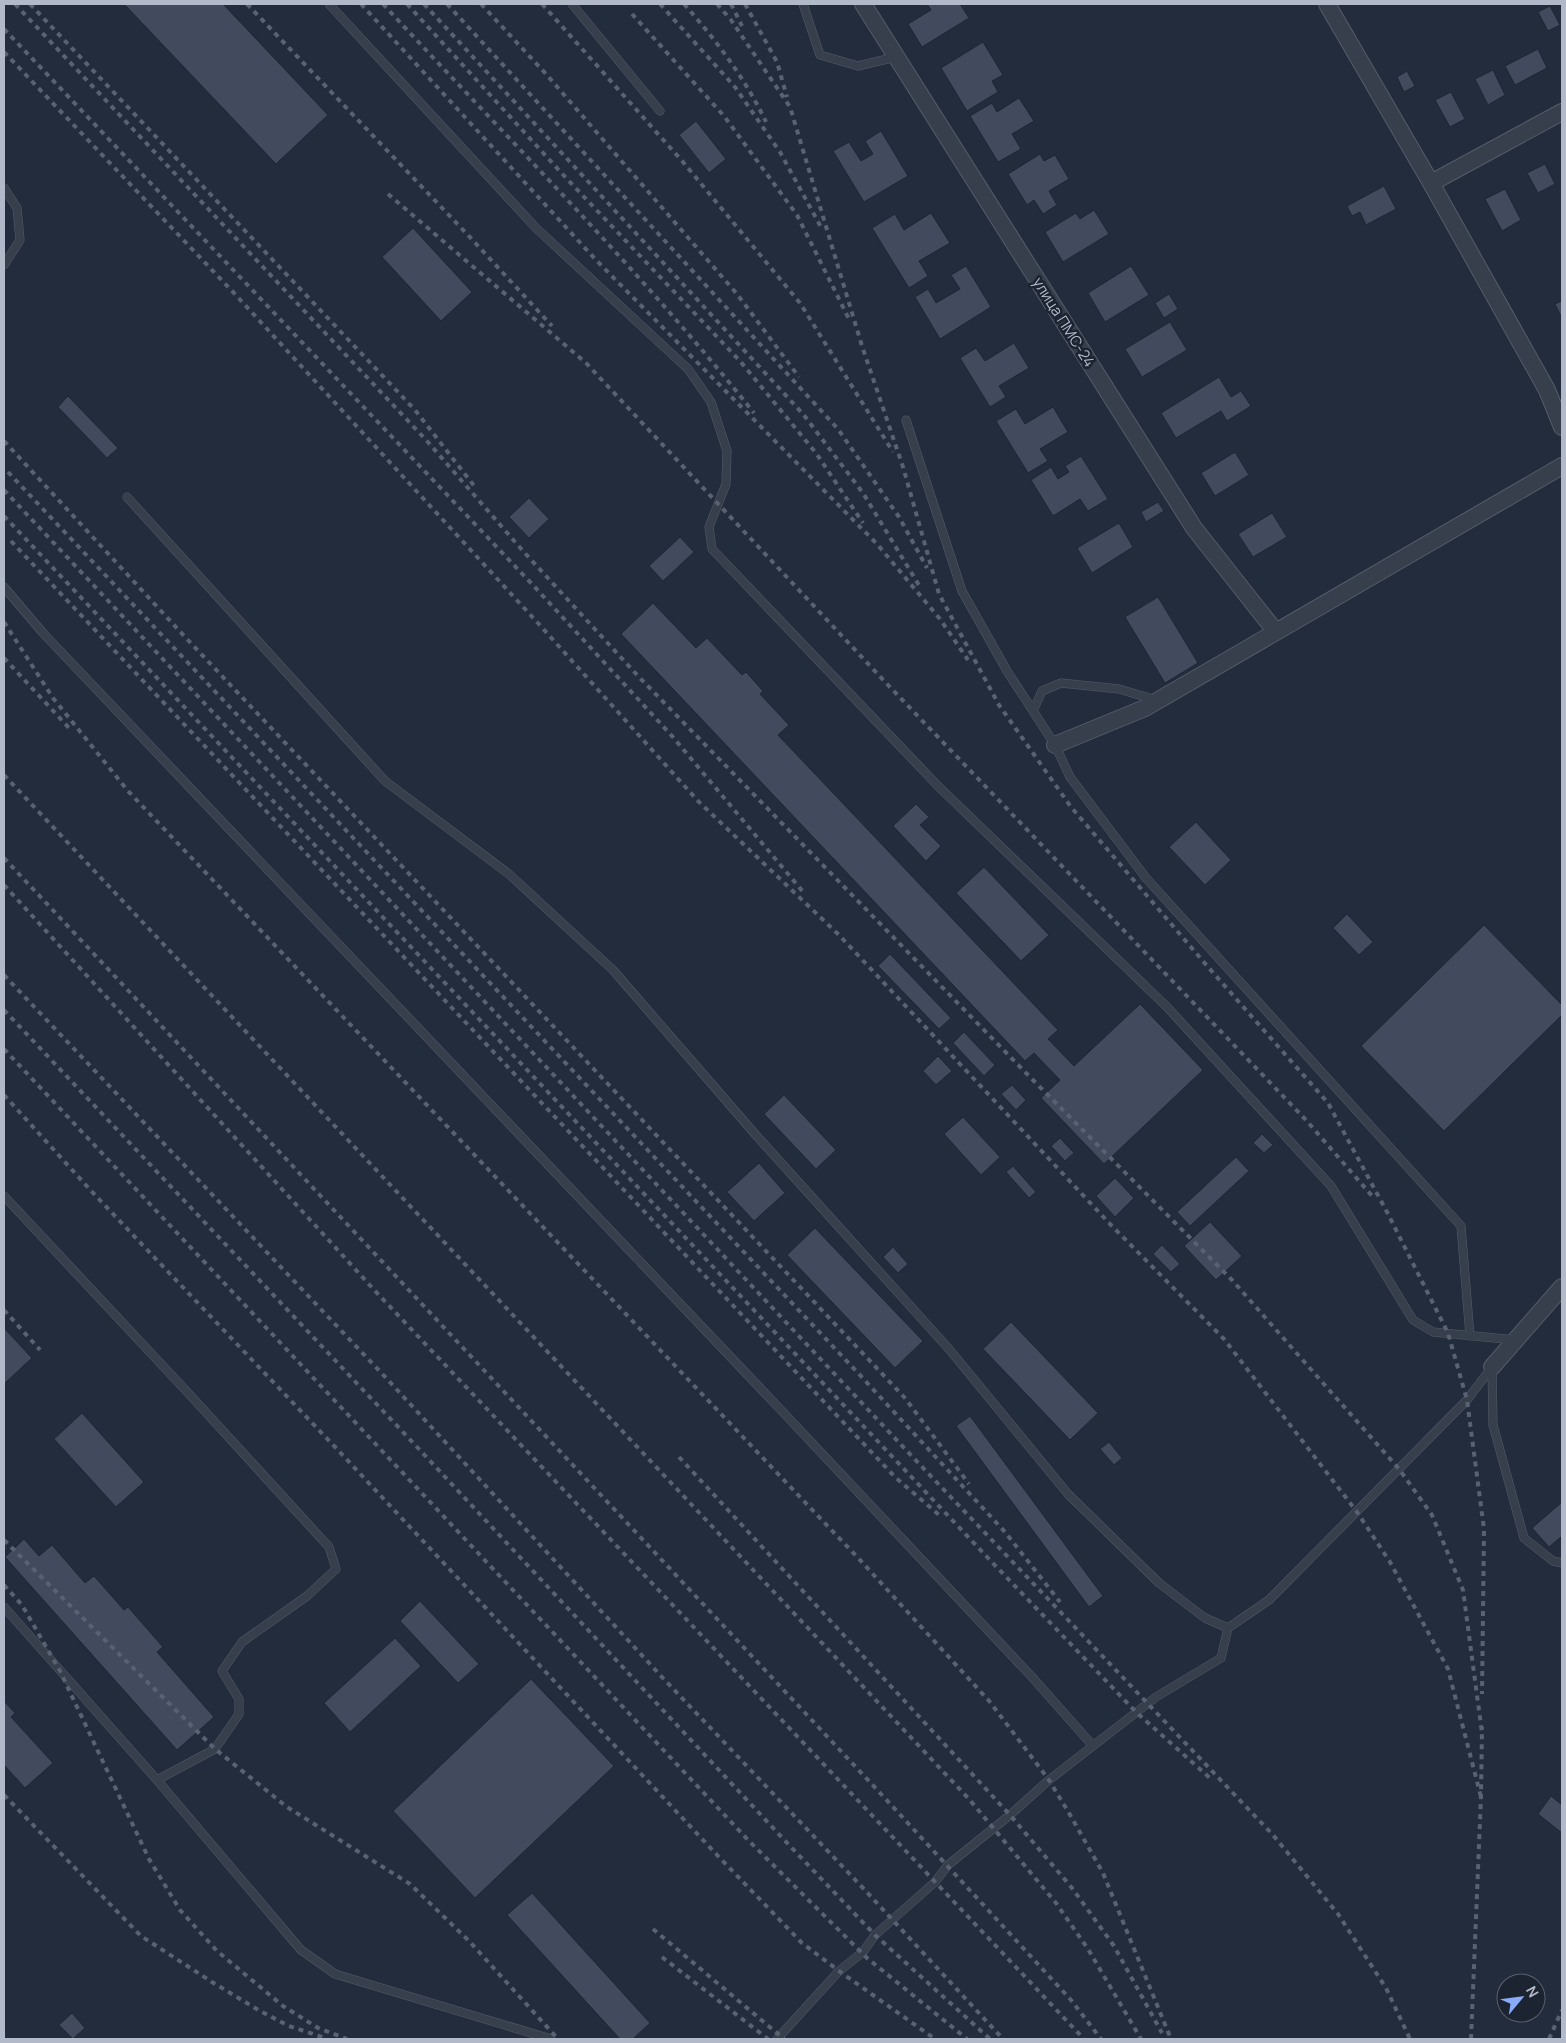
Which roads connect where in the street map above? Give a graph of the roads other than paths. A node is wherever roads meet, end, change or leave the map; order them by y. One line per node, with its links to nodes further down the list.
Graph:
1 (328, 4): 23 (lane)
2 (572, 4): 7 (lane)
3 (803, 4): 6 (lane)
4 (863, 4): 6 (street, улица ПМС-24)
5 (1326, 4): 9 (street)
6 (896, 57): 17 (street, улица ПМС-24)
7 (660, 111)
8 (1562, 112): 9 (street)
9 (1431, 183): 13 (street)
10 (4, 188): 11 (lane)
11 (4, 264)
12 (906, 420): 19 (lane)
13 (1562, 427)
14 (1562, 466): 17 (street)
15 (126, 497): 28 (lane)
16 (4, 587): 29 (lane)
17 (1276, 632): 18 (street)
18 (1157, 701): 19 (lane); 20 (street)
19 (1033, 711): 20 (lane)
20 (1055, 745): 23 (lane)
21 (4, 1196): 30 (lane)
22 (1562, 1287): 24 (street)
23 (1470, 1336): 24 (lane)
24 (1516, 1340): 25 (street)
25 (1492, 1367): 26 (lane); 28 (lane)
26 (1562, 1563)
27 (4, 1607): 30 (lane)
28 (1228, 1628): 29 (lane)
29 (1093, 1746): 32 (lane)
30 (157, 1780): 31 (lane)
31 (551, 2039)
32 (776, 2039)

